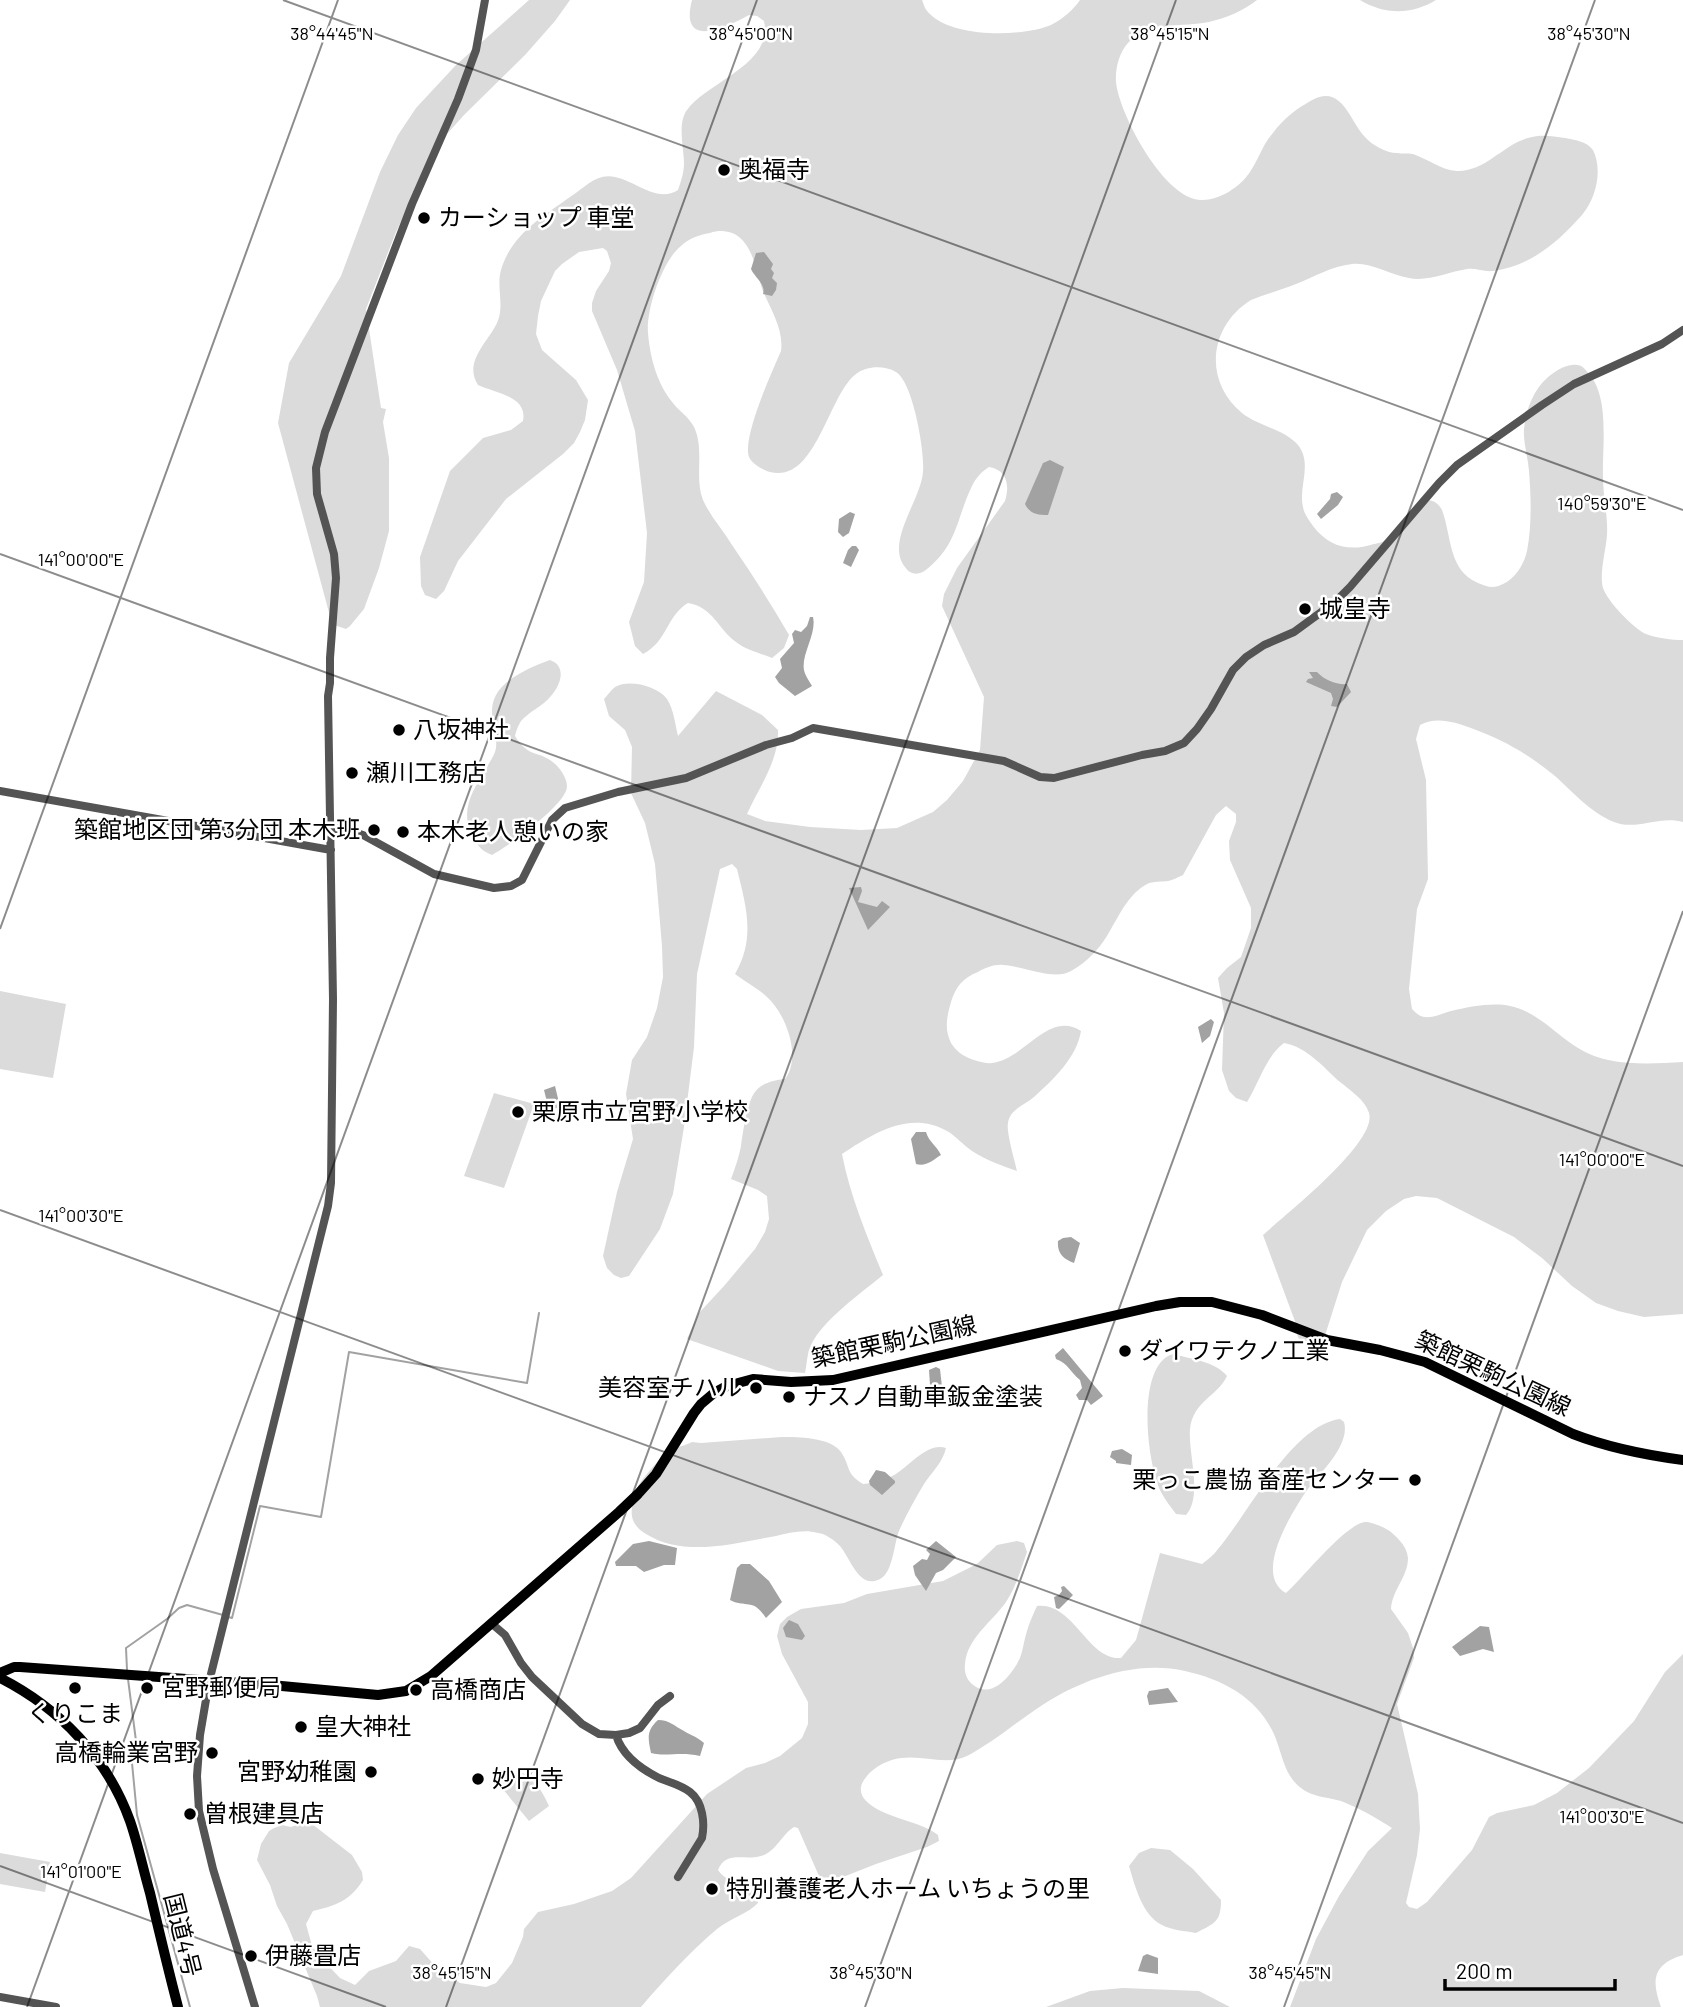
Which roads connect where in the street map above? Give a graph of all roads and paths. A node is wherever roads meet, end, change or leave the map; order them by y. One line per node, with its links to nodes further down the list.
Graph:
1 (485, 0): 4 (street)
2 (1683, 330): 4 (street)
3 (0, 791): 5 (street)
4 (330, 830): 5 (street)
5 (331, 850): 9 (street)
6 (1683, 1460): 7 (main road, 築館栗駒公園線)
7 (491, 1623): 9 (main road, 築館栗駒公園線); 11 (street)
8 (0, 1675): 9 (main road, 築館栗駒公園線); 15 (highway, 国道4号)
9 (209, 1682): 16 (street)
10 (670, 1696): 11 (street)
11 (616, 1735): 12 (street)
12 (678, 1877)
13 (0, 1997): 14 (street)
14 (56, 2007)
15 (178, 2007)
16 (255, 2007)

